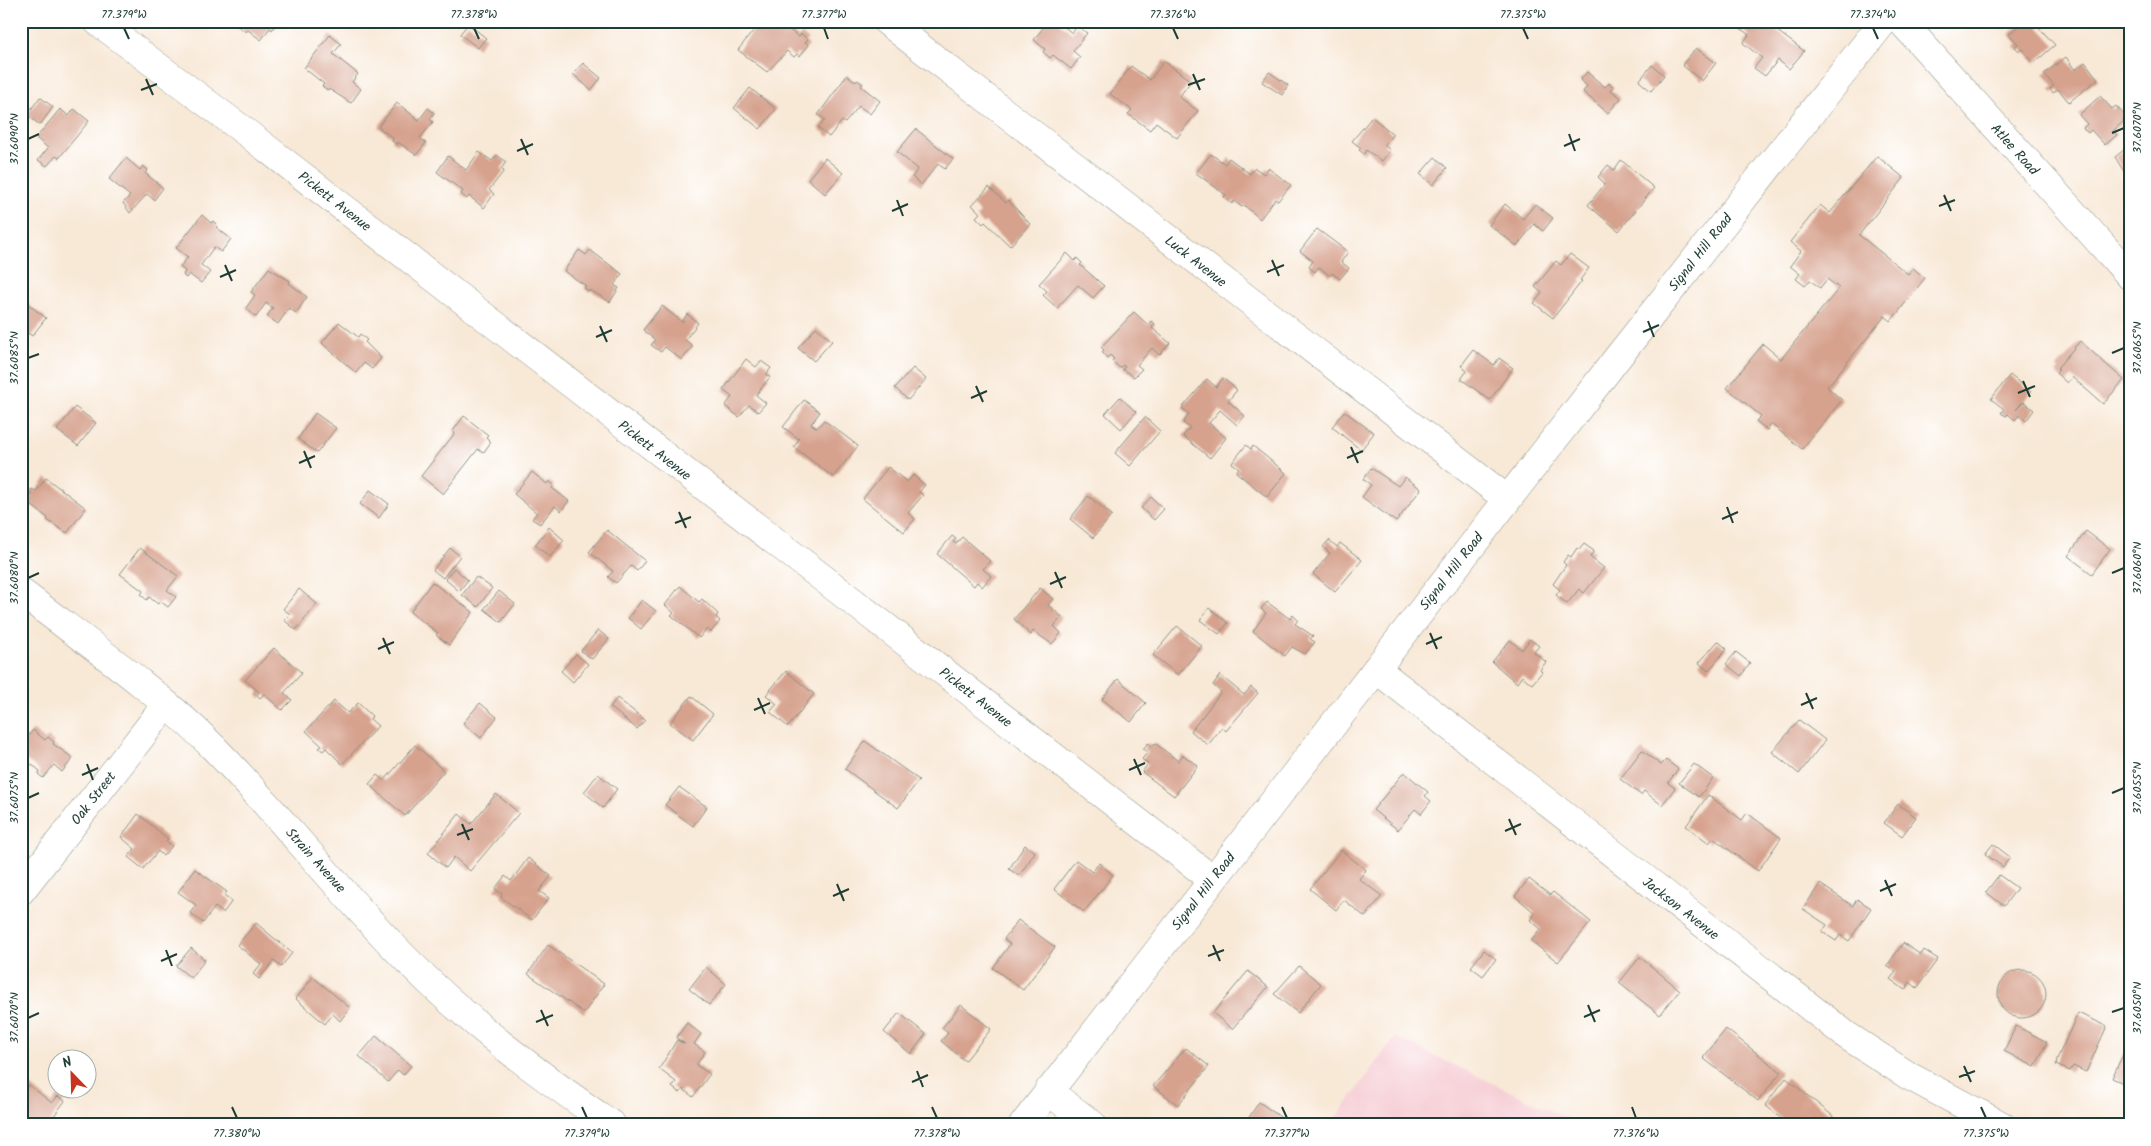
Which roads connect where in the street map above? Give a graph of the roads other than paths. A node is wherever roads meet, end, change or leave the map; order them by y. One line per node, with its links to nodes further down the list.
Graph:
1 (97, 21): 10 (street, Pickett Avenue)
2 (886, 21): 6 (street, Luck Avenue)
3 (1884, 21): 6 (street, Signal Hill Road)
4 (1900, 21): 5 (street, Atlee Road)
5 (2130, 276)
6 (1507, 499): 8 (street, Signal Hill Road)
7 (21, 592): 9 (street, Strain Avenue)
8 (1376, 668): 10 (street, Signal Hill Road); 16 (street, Jackson Avenue)
9 (166, 705): 11 (street, Oak Street); 13 (street, Strain Avenue)
10 (1212, 879): 12 (street, Signal Hill Road)
11 (21, 891)
12 (1048, 1091): 14 (street, Signal Hill Road); 15 (street)
13 (612, 1125)
14 (1023, 1125)
15 (1094, 1125)
16 (2001, 1125)

